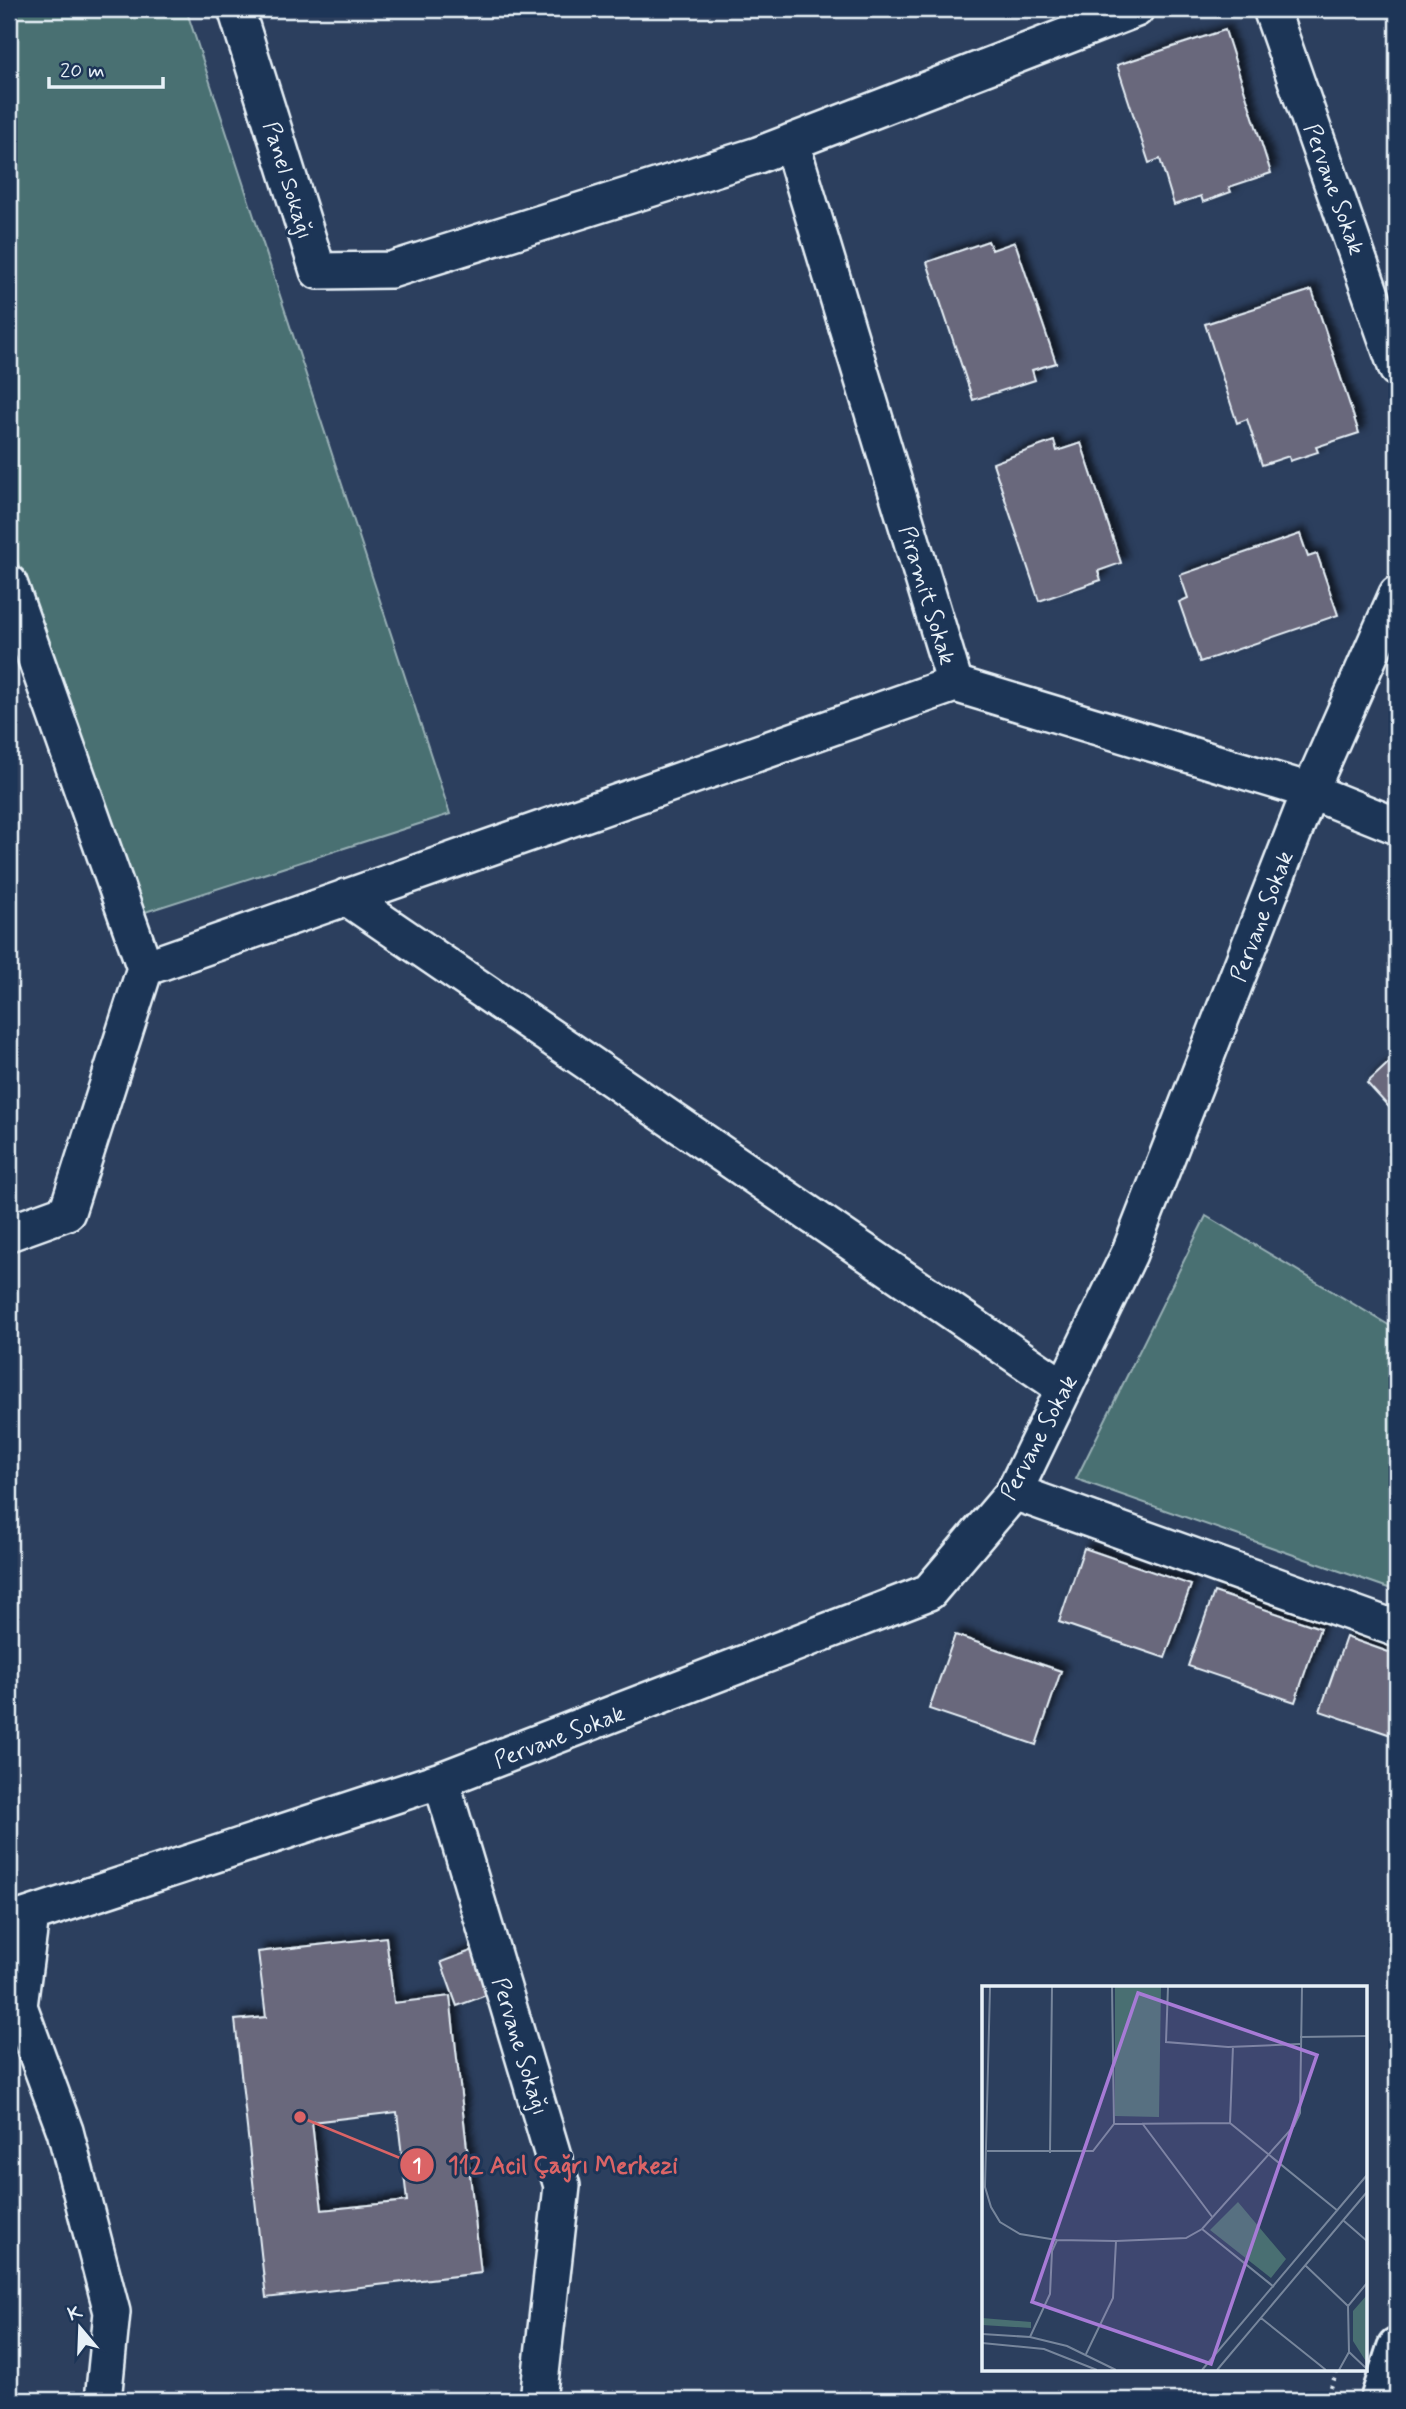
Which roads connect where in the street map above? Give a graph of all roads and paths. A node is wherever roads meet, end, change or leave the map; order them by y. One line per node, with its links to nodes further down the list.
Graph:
1 (236, 9): 4 (street, Panel Sokağı)
2 (1136, 9): 4 (street)
3 (1271, 9): 5 (street, Pervane Sokak)
4 (791, 142): 8 (street, Piramit Sokak)
5 (1397, 369)
6 (9, 583): 12 (street)
7 (1397, 594): 9 (street, Pervane Sokak)
8 (955, 684): 9 (street, Piramit Sokak); 11 (street)
9 (1310, 791): 10 (street, Piramit Sokak); 14 (street, Pervane Sokak)
10 (1397, 826)
11 (346, 897): 12 (street); 14 (street)
12 (145, 968): 13 (street)
13 (9, 1233)
14 (1064, 1388): 15 (street, Pervane Sokak)
15 (1014, 1492): 16 (street); 17 (street, Pervane Sokak)
16 (1397, 1629)
17 (441, 1780): 18 (street, Pervane Sokak); 22 (street, Pervane Sokağı)
18 (20, 1919): 21 (street)
19 (1397, 2348): 24 (street)
20 (1338, 2370): 23 (path)
21 (103, 2400)
22 (538, 2400)
23 (1326, 2400)
24 (1381, 2400)

